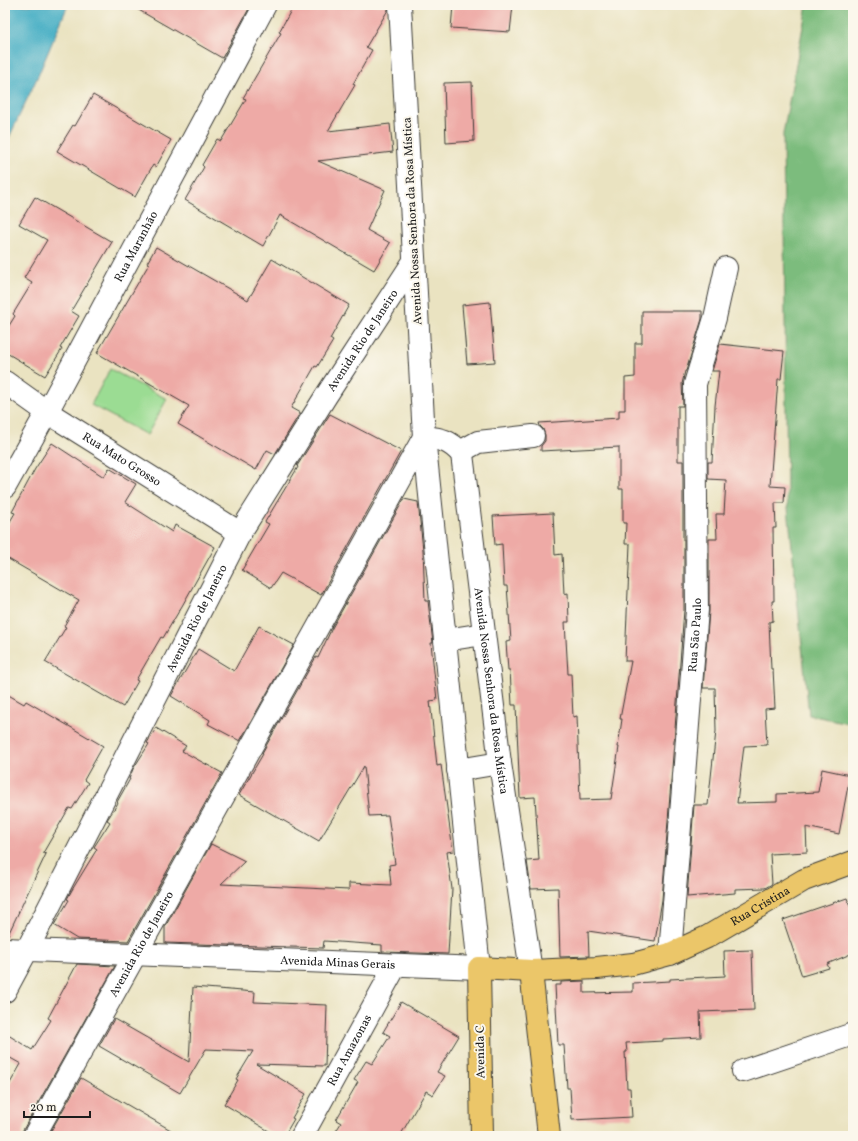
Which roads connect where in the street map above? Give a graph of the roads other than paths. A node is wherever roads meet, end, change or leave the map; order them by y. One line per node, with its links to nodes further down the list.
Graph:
1 (265, 5): 6 (street, Rua Maranhão)
2 (400, 5): 3 (street, Avenida Nossa Senhora da Rosa Mística)
3 (414, 261): 8 (street, Avenida Nossa Senhora da Rosa Mística); 11 (street, Avenida Rio de Janeiro)
4 (726, 268): 20 (street, Rua São Paulo)
5 (5, 382): 6 (street, Rua Mato Grosso)
6 (47, 412): 10 (street, Rua Maranhão); 11 (street, Rua Mato Grosso)
7 (533, 436): 9 (street)
8 (424, 437): 9 (street); 13 (street, Avenida Nossa Senhora da Rosa Mística); 19 (street, Avenida Rio de Janeiro)
9 (460, 452): 12 (street, Avenida Nossa Senhora da Rosa Mística)
10 (5, 487)
11 (240, 533): 18 (street, Avenida Rio de Janeiro)
12 (484, 634): 13 (street); 14 (street, Avenida Nossa Senhora da Rosa Mística)
13 (445, 640): 15 (street, Avenida Nossa Senhora da Rosa Mística)
14 (500, 763): 15 (street); 23 (street, Avenida Nossa Senhora da Rosa Mística)
15 (458, 770): 22 (street, Avenida Nossa Senhora da Rosa Mística)
16 (853, 862): 20 (main road, Rua Cristina)
17 (5, 949): 18 (street, Avenida Minas Gerais)
18 (27, 950): 19 (street, Avenida Minas Gerais); 24 (street, Avenida Rio de Janeiro)
19 (134, 954): 21 (street, Avenida Minas Gerais); 27 (street, Avenida Rio de Janeiro)
20 (670, 954): 23 (main road, Avenida Minas Gerais)
21 (396, 964): 22 (street, Avenida Minas Gerais); 28 (street, Rua Amazonas)
22 (479, 968): 23 (main road, Avenida Minas Gerais); 29 (main road, Avenida C)
23 (531, 971): 30 (main road)
24 (5, 991)
25 (853, 1034): 26 (street)
26 (743, 1071)
27 (34, 1136)
28 (302, 1136)
29 (482, 1136)
30 (549, 1136)

